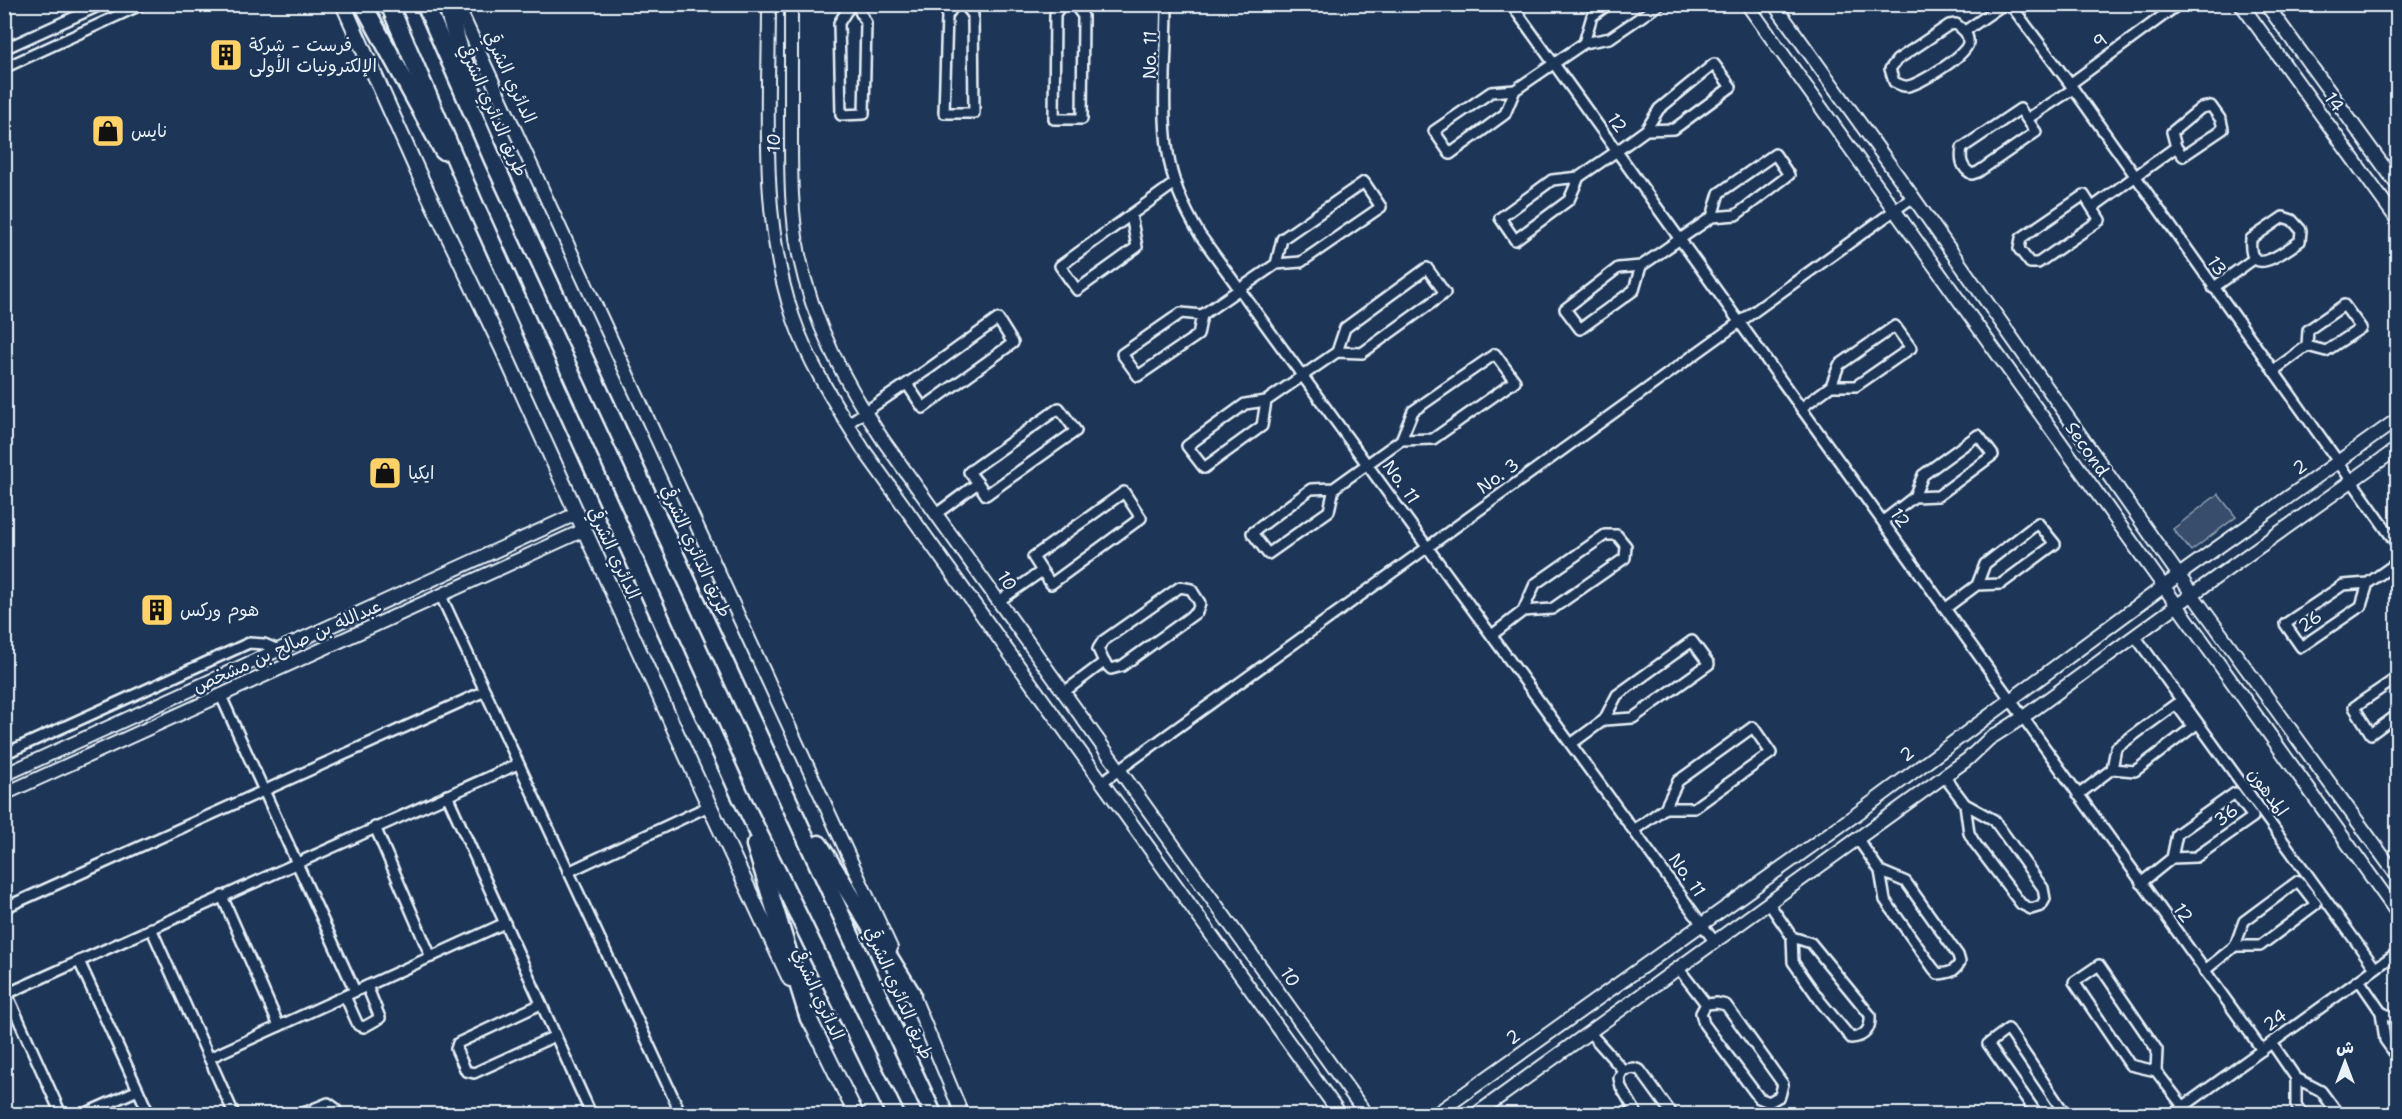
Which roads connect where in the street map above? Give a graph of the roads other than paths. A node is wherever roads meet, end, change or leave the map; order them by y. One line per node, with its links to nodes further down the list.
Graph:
1 (103, 4): 28 (street)
2 (143, 4): 33 (street)
3 (344, 4): 79 (main road, الدائري الشرقي)
4 (363, 4): 46 (highway)
5 (389, 4): 46 (highway)
6 (425, 4): 40 (highway, طريق الدائري الشرقي)
7 (446, 4): 40 (highway)
8 (457, 4): 155 (street, الدائري الشرقي)
9 (769, 4): 70 (street, 10)
10 (791, 4): 68 (street, 10)
11 (851, 4): 12 (street)
12 (856, 4)
13 (955, 4): 14 (street)
14 (964, 4)
15 (1062, 4): 16 (street)
16 (1074, 4)
17 (1167, 4): 43 (street, No. 11)
18 (1511, 4): 32 (street, 12)
19 (1609, 4): 30 (street)
20 (1660, 4): 30 (street)
21 (1747, 4): 48 (street, Second)
22 (1774, 4): 45 (street, Second)
23 (2004, 4): 29 (street)
24 (2010, 4): 34 (street, 13)
25 (2180, 4): 34 (street, 9)
26 (2241, 4): 51 (street, 14)
27 (2266, 4): 44 (street, 14)
28 (81, 9): 31 (street)
29 (1965, 31): 29 (street)
30 (1584, 43): 32 (street)
31 (4, 49)
32 (1554, 64): 35 (street); 39 (street, 12)
33 (4, 68)
34 (2072, 86): 36 (street, 9); 42 (street, 13)
35 (1515, 90): 35 (street)
36 (2027, 119): 36 (street)
37 (1646, 130): 37 (street); 39 (street)
38 (2176, 147): 38 (street); 42 (street)
39 (1617, 152): 41 (street); 52 (street, 12)
40 (493, 160): 117 (highway, طريق الدائري الشرقي)
41 (1579, 177): 41 (street)
42 (2135, 177): 47 (street); 56 (street, 13)
43 (1175, 183): 49 (street); 57 (street, No. 11)
44 (2397, 186)
45 (1913, 197): 48 (street, No. 3); 87 (street, Second)
46 (474, 203): 119 (highway)
47 (2092, 207): 47 (street)
48 (1895, 210): 59 (street, No. 3); 90 (street, Second)
49 (1131, 215): 49 (street)
50 (1713, 217): 50 (street); 52 (street)
51 (2397, 221)
52 (1680, 240): 55 (street); 59 (street, 12)
53 (2255, 258): 53 (street); 56 (street)
54 (1276, 264): 54 (street); 57 (street)
55 (1641, 266): 55 (street)
56 (2212, 288): 62 (street, 13)
57 (1239, 289): 58 (street); 63 (street, No. 11)
58 (1202, 315): 58 (street)
59 (1739, 322): 67 (street, 12); 84 (street, No. 3)
60 (2307, 346): 60 (street); 62 (street)
61 (1337, 351): 61 (street); 63 (street)
62 (2273, 371): 73 (street, 13)
63 (1303, 375): 66 (street); 74 (street, No. 11)
64 (907, 384): 64 (street); 68 (street)
65 (1831, 386): 65 (street); 67 (street)
66 (1266, 401): 66 (street)
67 (1801, 408): 81 (street, 12)
68 (864, 412): 70 (street); 80 (street, 10)
69 (2397, 419): 73 (street, 2)
70 (847, 424): 116 (street, 10)
71 (1401, 440): 71 (street); 74 (street)
72 (2397, 448): 75 (street)
73 (2339, 462): 75 (street, 13); 87 (street, 2)
74 (1367, 464): 77 (street); 84 (street, No. 11)
75 (2351, 481): 83 (street, 13); 91 (street)
76 (978, 483): 76 (street); 80 (street)
77 (1334, 488): 77 (street)
78 (1914, 497): 78 (street); 81 (street)
79 (576, 514): 82 (main road, الدائري الشرقي); 99 (street, عبدالله بن صالح بن مشخص)
80 (936, 514): 93 (street, 10)
81 (1882, 521): 95 (street, 12)
82 (584, 530): 92 (street, عبدالله بن صالح بن مشخص); 124 (main road, الدائري الشرقي)
83 (2397, 546)
84 (1428, 547): 97 (street, No. 11); 112 (street, No. 3)
85 (2397, 562): 88 (street, 26)
86 (1042, 571): 86 (street); 93 (street)
87 (2180, 575): 90 (street, 2); 91 (street, Second)
88 (2368, 583): 88 (street, 26)
89 (1977, 585): 89 (street); 95 (street)
90 (2163, 588): 94 (street, Second); 105 (street, 2)
91 (2192, 594): 94 (street); 133 (street, Second)
92 (441, 596): 102 (street); 104 (street, عبدالله بن صالح بن مشخص)
93 (999, 601): 103 (street, 10)
94 (2176, 606): 98 (street); 138 (street, Second)
95 (1946, 608): 105 (street, 12)
96 (1523, 611): 96 (street); 97 (street)
97 (1492, 635): 109 (street, No. 11)
98 (2135, 636): 107 (street); 148 (street, المدهون)
99 (278, 650): 110 (street); 114 (street, عبدالله بن صالح بن مشخص)
100 (1104, 662): 100 (street); 103 (street)
101 (2397, 677): 106 (street)
102 (485, 692): 111 (street); 118 (street)
103 (1064, 692): 112 (street, 10)
104 (221, 696): 118 (street); 120 (street, عبدالله بن صالح بن مشخص)
105 (2012, 701): 107 (street, 12); 140 (street, 2)
106 (2397, 714)
107 (2022, 718): 115 (street); 122 (street, 12)
108 (1604, 720): 108 (street); 109 (street)
109 (1571, 744): 127 (street, No. 11)
110 (4, 754)
111 (518, 764): 121 (street); 132 (street)
112 (1120, 769): 116 (street, No. 3); 188 (street, 10)
113 (2112, 769): 113 (street); 122 (street)
114 (4, 775)
115 (1944, 776): 123 (street); 128 (street)
116 (1102, 782): 187 (street, 10)
117 (782, 784): 155 (highway); 185 (highway, طريق الدائري الشرقي)
118 (264, 791): 130 (street); 137 (street)
119 (739, 793): 160 (highway); 184 (highway)
120 (4, 794)
121 (447, 795): 126 (street); 139 (street)
122 (2078, 795): 134 (street, 12)
123 (1965, 804): 123 (street)
124 (709, 806): 132 (street); 160 (main road, الدائري الشرقي)
125 (1665, 808): 125 (street); 127 (street)
126 (375, 827): 130 (street); 146 (street)
127 (1634, 830): 140 (street, No. 11)
128 (1857, 838): 131 (street); 136 (street)
129 (2172, 858): 129 (street, 36); 134 (street)
130 (296, 862): 135 (street); 153 (street)
131 (1880, 871): 131 (street)
132 (568, 872): 182 (street)
133 (2397, 877)
134 (2141, 883): 150 (street, 12)
135 (222, 896): 141 (street); 162 (street)
136 (1768, 902): 142 (street); 143 (street)
137 (4, 908)
138 (2397, 914)
139 (505, 923): 146 (street); 157 (street)
140 (1702, 924): 143 (street, No. 11); 189 (street, 2)
141 (151, 928): 147 (street); 167 (street)
142 (1792, 937): 142 (street)
143 (1714, 941): 149 (street)
144 (2235, 946): 144 (street); 150 (street)
145 (2397, 952): 148 (street, 24)
146 (431, 957): 152 (street)
147 (79, 961): 154 (street); 172 (street)
148 (2375, 968): 151 (street, 24)
149 (1679, 969): 158 (street); 163 (street)
150 (2204, 971): 166 (street, 12)
151 (2359, 980): 159 (street); 165 (street, 24)
152 (367, 986): 153 (street); 156 (street)
153 (356, 991): 156 (street)
154 (6, 994): 175 (street)
155 (912, 994): 186 (street, الدائري الشرقي)
156 (345, 996): 162 (street)
157 (541, 1005): 164 (street); 164 (street)
158 (1706, 1005): 158 (street)
159 (2381, 1012): 161 (street); 168 (street)
160 (809, 1019): 183 (main road, الدائري الشرقي)
161 (2397, 1020)
162 (279, 1026): 167 (street)
163 (1590, 1034): 169 (street); 174 (street)
164 (555, 1036): 181 (street)
165 (2272, 1043): 166 (street, 24); 171 (street)
166 (2262, 1050): 173 (street, 24)
167 (209, 1058): 178 (street)
168 (2397, 1058)
169 (1623, 1070): 190 (street); 191 (street)
170 (2156, 1071): 170 (street); 173 (street)
171 (2296, 1078): 195 (street); 196 (street)
172 (138, 1090): 176 (street); 177 (street)
173 (2186, 1111): 194 (street, 24)
174 (1481, 1113)
175 (61, 1114)
176 (84, 1114)
177 (149, 1114)
178 (234, 1114)
179 (301, 1114): 180 (street)
180 (338, 1114)
181 (591, 1114)
182 (681, 1114)
183 (856, 1114)
184 (895, 1114)
185 (933, 1114)
186 (962, 1114)
187 (1340, 1114)
188 (1366, 1114)
189 (1436, 1114)
190 (1637, 1114)
191 (1672, 1114)
192 (2037, 1114): 193 (street)
193 (2065, 1114)
194 (2173, 1114)
195 (2302, 1114)
196 (2338, 1114)

